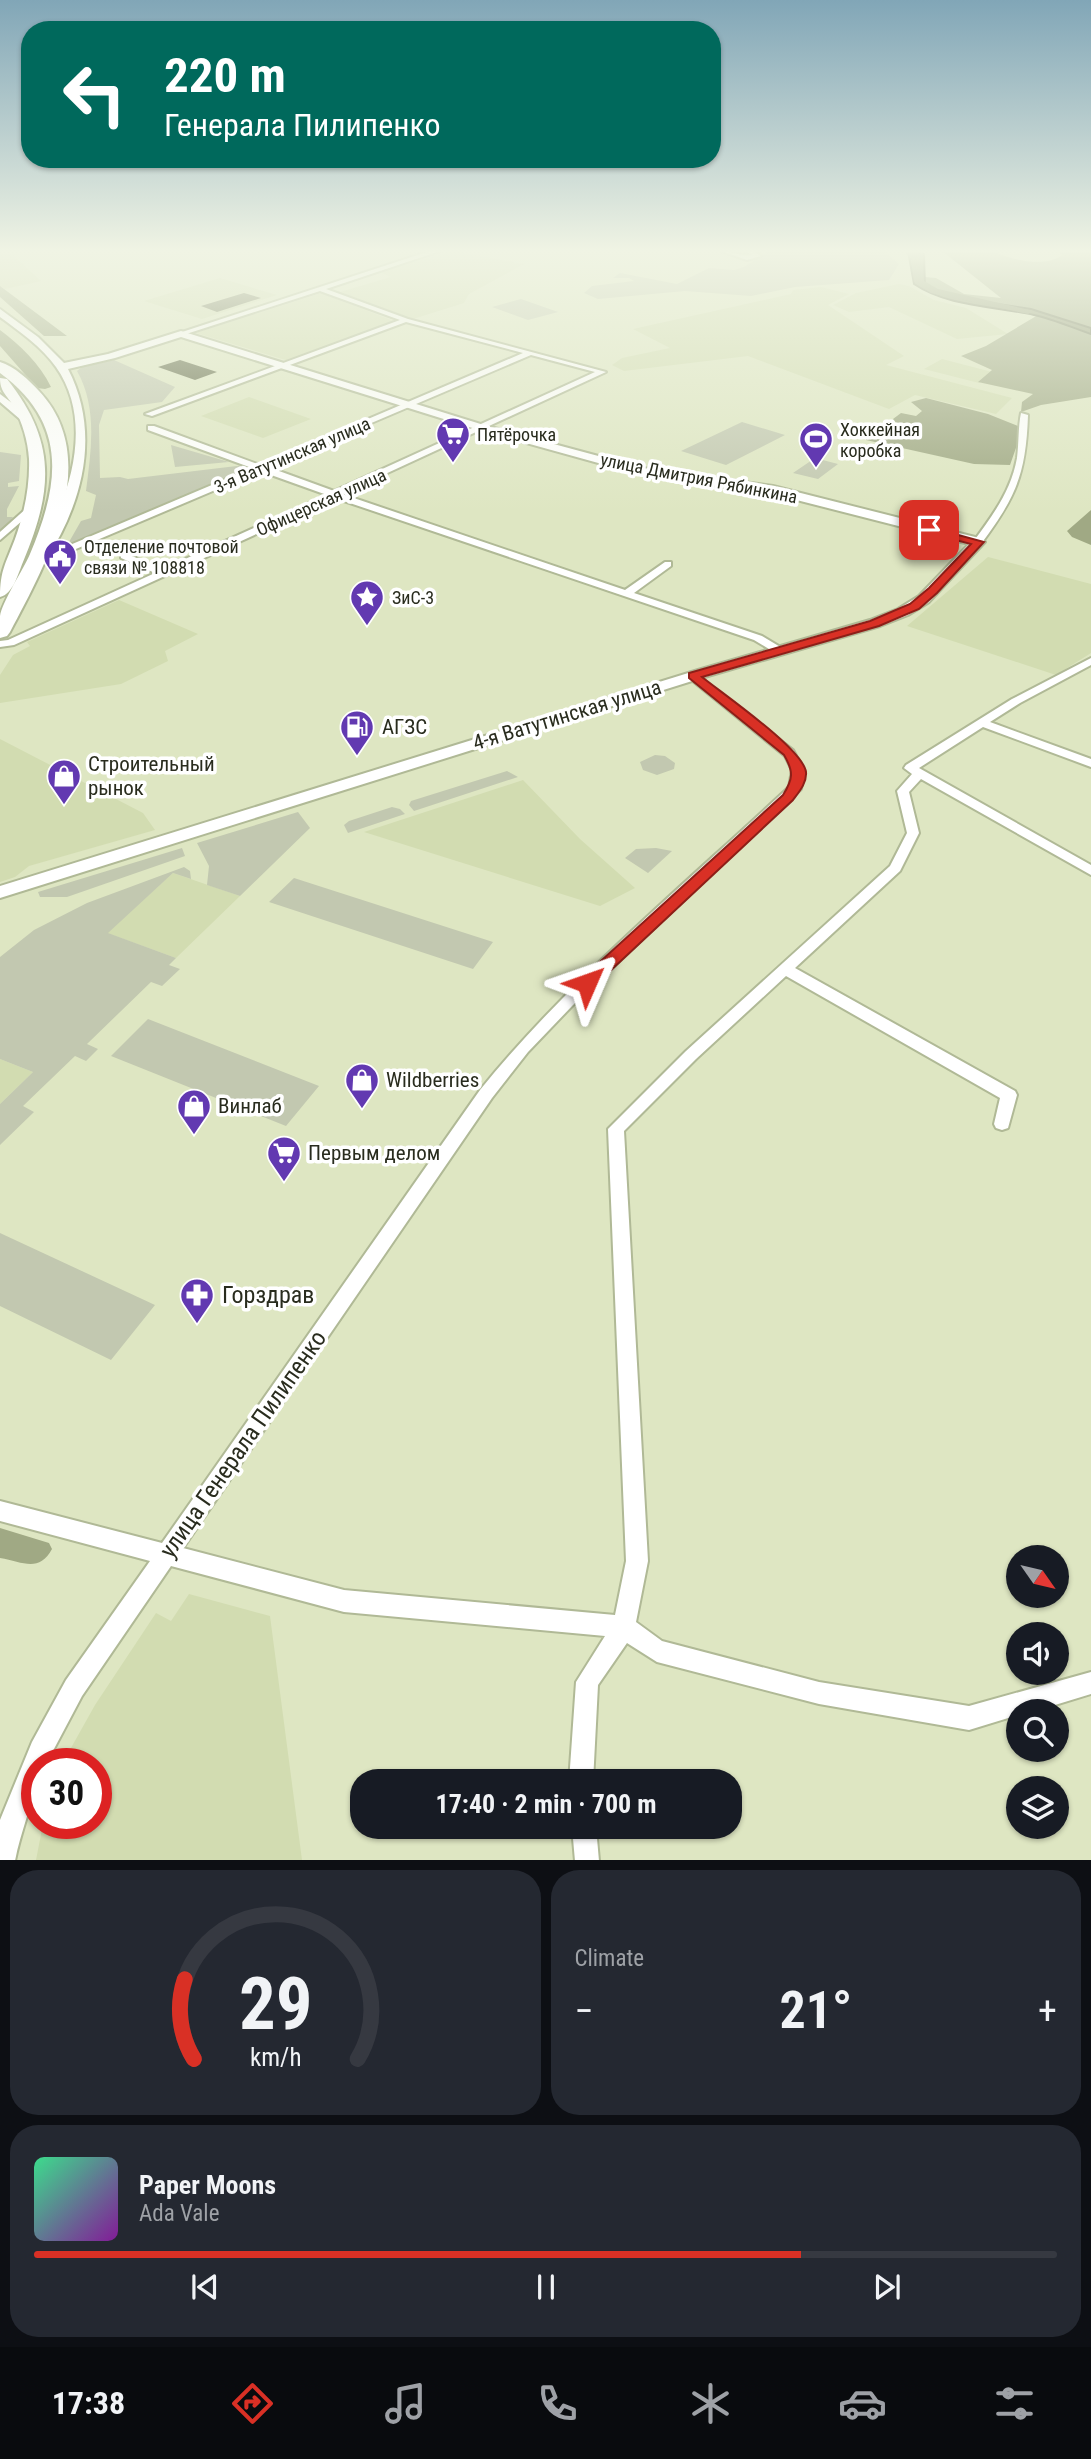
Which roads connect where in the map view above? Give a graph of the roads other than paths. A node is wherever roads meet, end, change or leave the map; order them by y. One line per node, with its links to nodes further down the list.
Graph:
1 (29, 338): 9 (street)
2 (169, 338): 9 (street)
3 (193, 338): 8 (street, улица Дмитрия Рябинкина)
4 (358, 338): 8 (street)
5 (473, 338): 6 (street)
6 (530, 353): 12 (street, 3-я Ватутинская улица); 17 (street, Офицерская улица)
7 (0, 366): 18 (highway)
8 (282, 366): 12 (street, улица Дмитрия Рябинкина); 13 (street)
9 (62, 367): 21 (street)
10 (0, 380): 15 (highway)
11 (0, 397): 15 (street)
12 (408, 405): 17 (street, улица Дмитрия Рябинкина); 19 (street, 3-я Ватутинская улица)
13 (149, 414)
14 (1024, 415): 24 (street, 4-я Ватутинская улица)
15 (25, 418): 22 (highway)
16 (151, 428): 19 (street)
17 (483, 428): 20 (street, Офицерская улица); 24 (street, улица Дмитрия Рябинкина)
18 (58, 462): 21 (street); 26 (highway)
19 (261, 468): 20 (street); 26 (street, 3-я Ватутинская улица)
20 (336, 495): 29 (street, Офицерская улица); 31 (street)
21 (68, 503): 26 (street)
22 (32, 508): 23 (street); 28 (highway)
23 (0, 537)
24 (978, 542): 34 (street, 4-я Ватутинская улица)
25 (124, 556): 29 (street)
26 (46, 557): 32 (highway)
27 (668, 565): 31 (street)
28 (4, 572): 30 (highway)
29 (164, 573): 33 (street, Офицерская улица)
30 (0, 591)
31 (628, 592): 34 (street)
32 (0, 632)
33 (0, 644)
34 (778, 650): 37 (street, 4-я Ватутинская улица)
35 (1091, 661): 36 (street)
36 (1076, 669): 38 (street); 39 (street)
37 (693, 676): 43 (street, 4-я Ватутинская улица); 47 (street, улица Генерала Пилипенко)
38 (1091, 676)
39 (982, 723): 40 (street); 41 (street)
40 (1091, 763)
41 (919, 774): 42 (street); 44 (street)
42 (1091, 871)
43 (0, 892)
44 (785, 969): 45 (street); 48 (street)
45 (1002, 1124)
46 (0, 1511): 47 (street)
47 (166, 1555): 48 (street); 52 (street, улица Генерала Пилипенко)
48 (624, 1627): 49 (street); 50 (street)
49 (1091, 1683)
50 (582, 1769)
51 (585, 1839): 53 (street)
52 (2, 1860)
53 (587, 1860)

